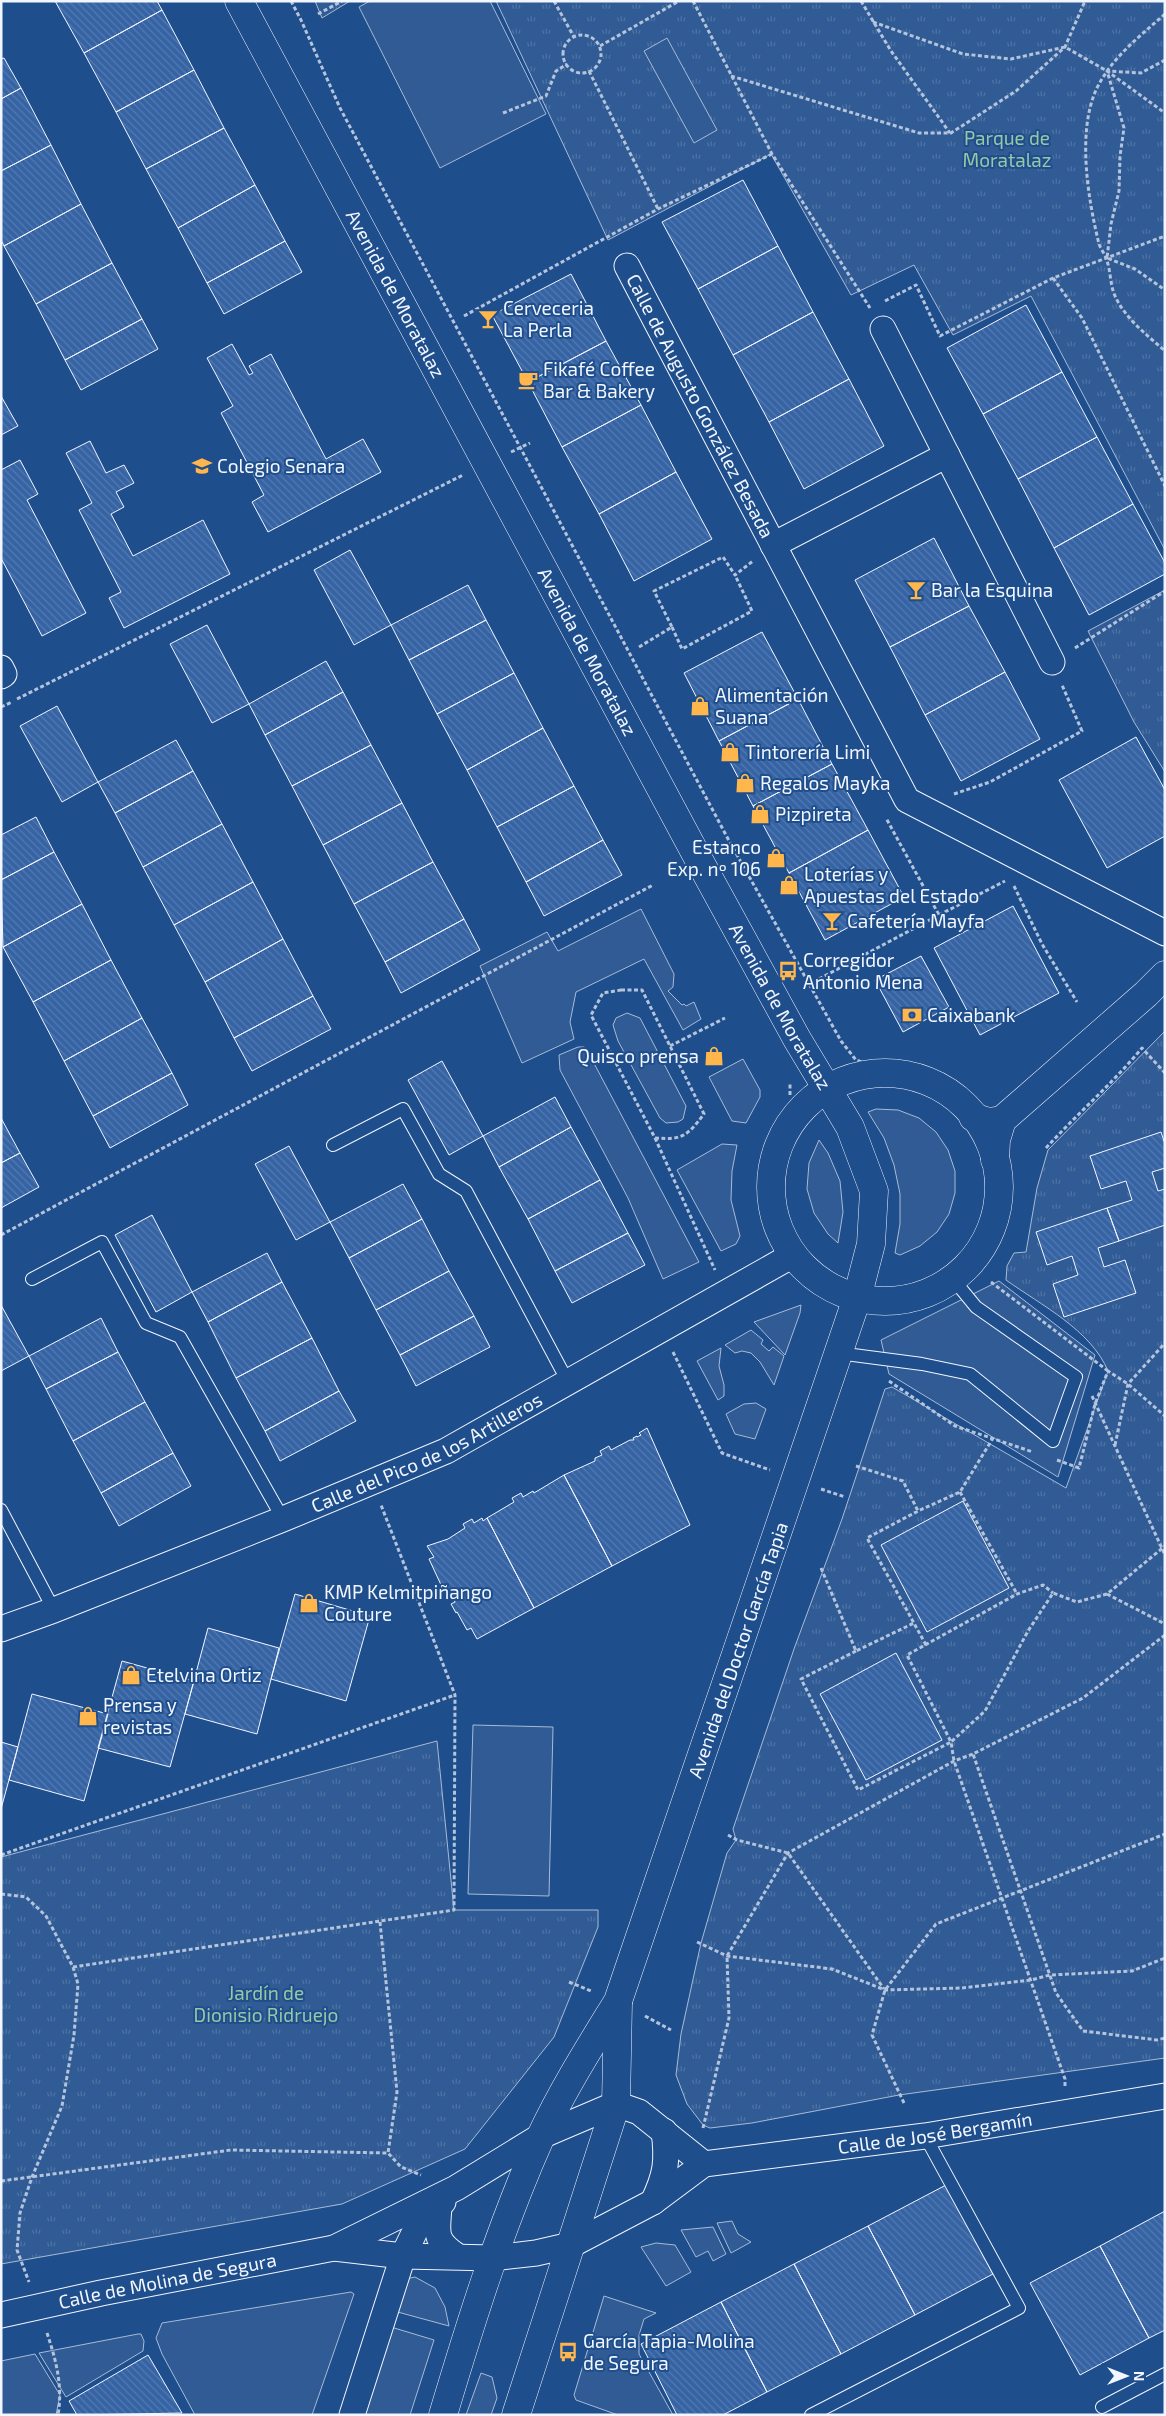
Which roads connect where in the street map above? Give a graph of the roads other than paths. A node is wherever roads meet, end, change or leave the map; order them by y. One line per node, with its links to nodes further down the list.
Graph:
1 (243, 6): 11 (main road, Avenida de Moratalaz)
2 (627, 266): 5 (street, Calle de Augusto González Besada)
3 (877, 319): 4 (street)
4 (947, 455): 5 (street, Calle de Augusto González Besada); 6 (street)
5 (773, 545): 9 (street, Calle de Augusto González Besada)
6 (1052, 662)
7 (1, 668): 8 (street)
8 (1, 676)
9 (1165, 933)
10 (1165, 974): 13 (main road)
11 (826, 1089): 12 (main road); 16 (main road); 19 (main road, Avenida de Moratalaz)
12 (971, 1106): 13 (main road); 15 (main road)
13 (1002, 1120): 15 (main road)
14 (333, 1145): 21 (lane)
15 (995, 1160): 18 (main road)
16 (793, 1255): 19 (main road); 21 (street, Calle del Pico de los Artilleros)
17 (32, 1279): 23 (lane)
18 (953, 1279): 19 (main road); 20 (lane)
19 (857, 1298): 20 (main road, Avenida del Doctor García Tapia)
20 (838, 1353): 26 (main road, Avenida del Doctor García Tapia)
21 (568, 1382): 23 (street, Calle del Pico de los Artilleros)
22 (1, 1510): 24 (lane)
23 (284, 1520): 24 (street, Calle del Pico de los Artilleros)
24 (54, 1610): 25 (street, Calle del Pico de los Artilleros)
25 (1, 1629)
26 (618, 2001): 28 (main road, Avenida del Doctor García Tapia); 30 (main road, Avenida del Doctor García Tapia)
27 (1165, 2096): 31 (street, Calle de José Bergamín)
28 (616, 2104): 29 (street); 30 (street, Calle de Molina de Segura); 35 (main road, Avenida del Doctor García Tapia)
29 (664, 2131): 32 (street); 34 (street)
30 (541, 2136): 33 (street, Calle de Molina de Segura); 39 (main road, Avenida del Doctor García Tapia)
31 (925, 2136): 32 (street, Calle de José Bergamín); 46 (lane)
32 (704, 2164): 34 (street, Calle de José Bergamín)
33 (448, 2197): 36 (street, Calle de Molina de Segura); 37 (street, Calle de Molina de Segura); 38 (street)
34 (653, 2202): 35 (street, Calle de José Bergamín)
35 (571, 2245): 39 (street); 45 (main road, Avenida del Doctor García Tapia)
36 (334, 2248): 37 (street, Calle de Molina de Segura); 40 (street, Calle de Molina de Segura)
37 (403, 2256): 38 (street, Calle de Molina de Segura); 43 (street)
38 (457, 2256): 39 (street, Calle de Molina de Segura)
39 (493, 2258): 44 (main road, Avenida del Doctor García Tapia)
40 (1, 2315)
41 (1165, 2374): 42 (lane)
42 (1102, 2407)
43 (352, 2415)
44 (444, 2415)
45 (516, 2415)
46 (811, 2415)

